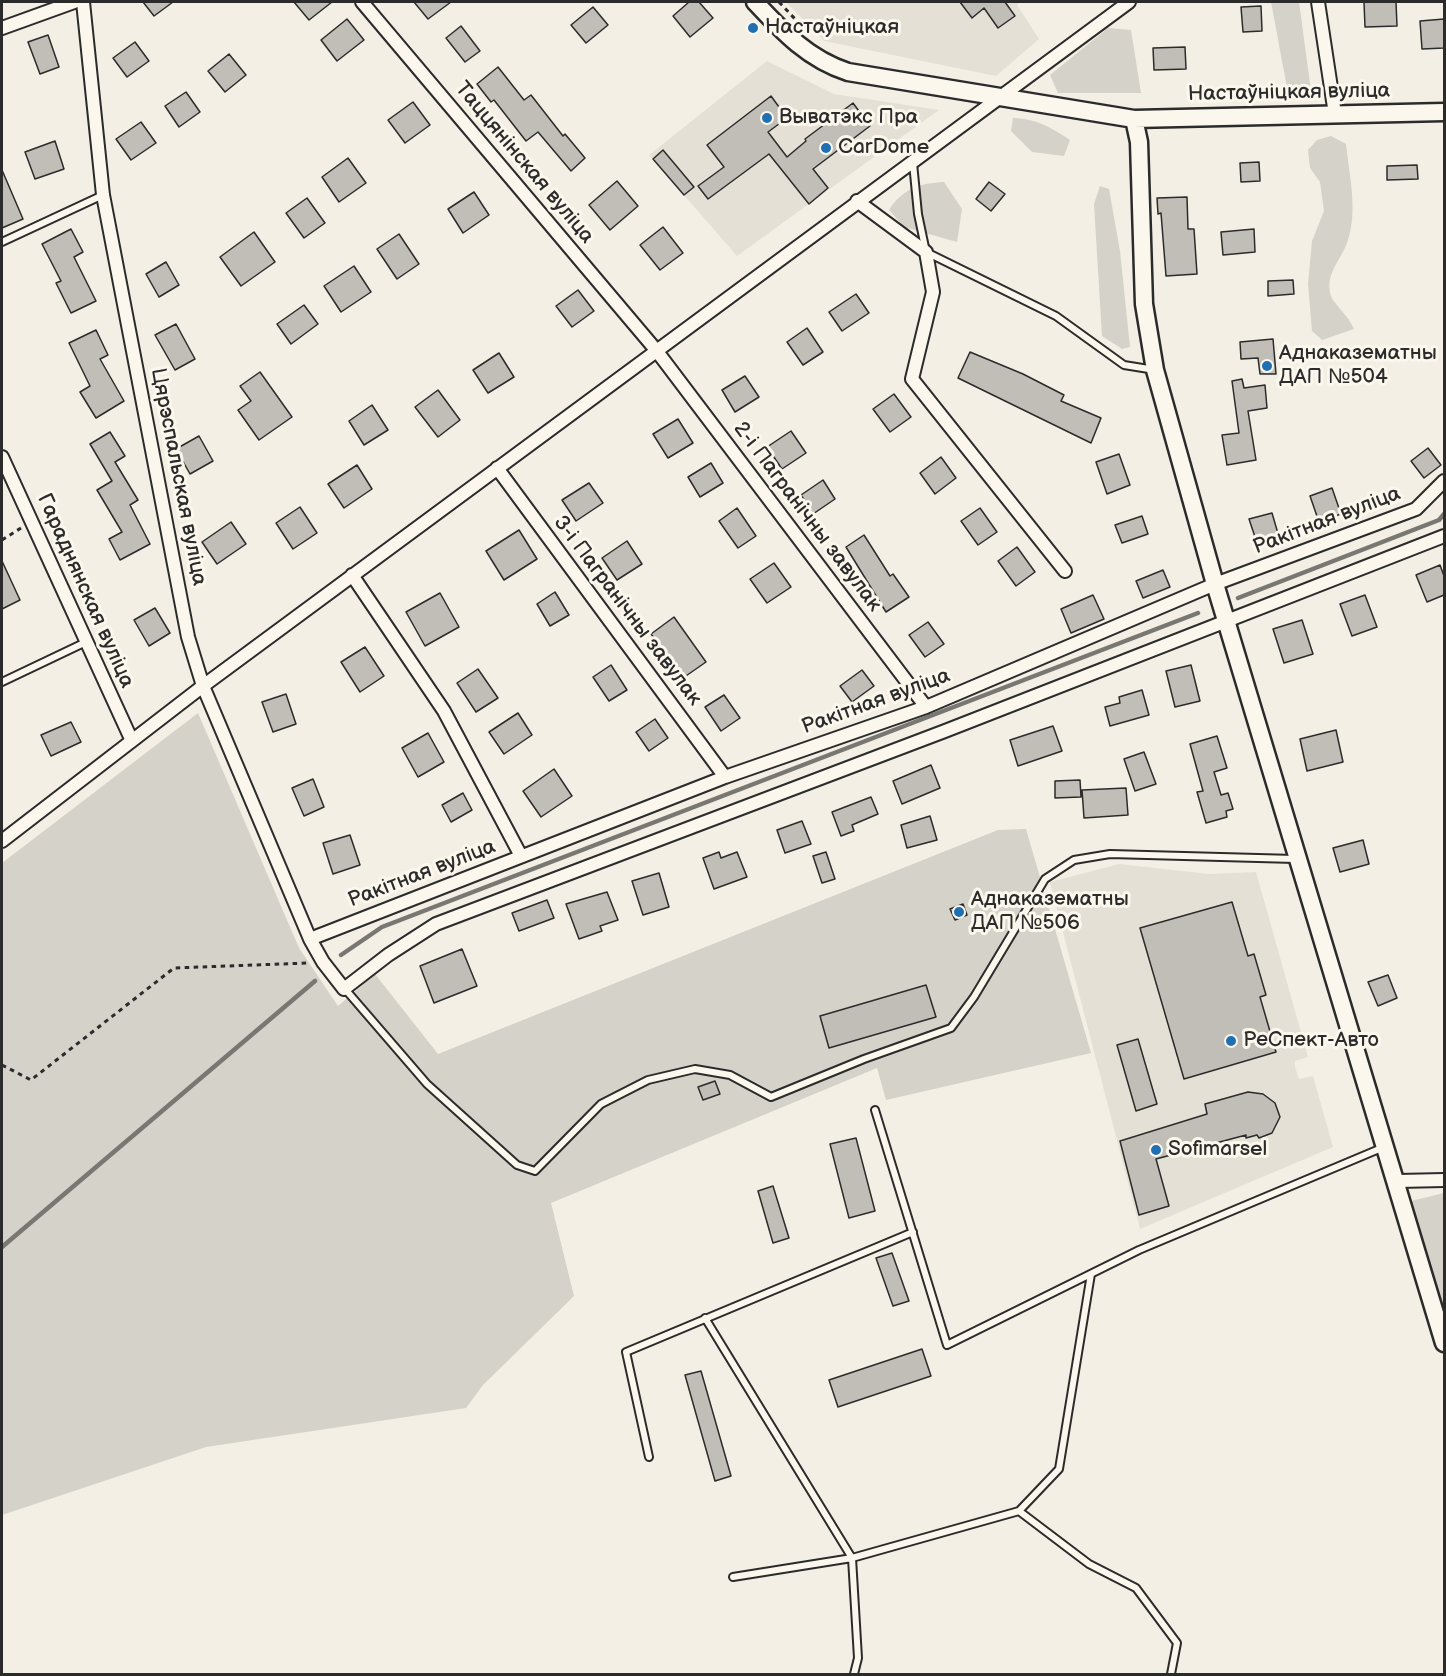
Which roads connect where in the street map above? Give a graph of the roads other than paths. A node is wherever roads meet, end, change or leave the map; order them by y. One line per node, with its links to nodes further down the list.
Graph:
1 (74, 2): 7 (street)
2 (83, 2): 13 (street, Цярэспальская вуліца)
3 (362, 2): 17 (street, Таццянінская вуліца)
4 (754, 2): 8 (street)
5 (1129, 2): 8 (street)
6 (1318, 2): 10 (street)
7 (2, 28)
8 (1001, 98): 11 (street, Настаўніцкая вуліца); 12 (street)
9 (1444, 112): 10 (street, Настаўніцкая вуліца)
10 (1335, 114): 11 (street, Настаўніцкая вуліца)
11 (1134, 119): 18 (street)
12 (913, 161): 14 (street); 16 (lane)
13 (104, 195): 15 (lane); 29 (street, Цярэспальская вуліца)
14 (858, 201): 16 (street); 17 (street)
15 (2, 242)
16 (926, 252): 18 (lane); 23 (street)
17 (656, 350): 20 (street); 30 (street, 2-і Пагранічны завулак)
18 (1155, 370): 25 (street)
19 (2, 457): 27 (street, Гараднянская вуліца)
20 (497, 468): 24 (street); 32 (street, 3-і Пагранічны завулак)
21 (1444, 481): 25 (street, Ракітная вуліца)
22 (1444, 536): 26 (street)
23 (1065, 571)
24 (352, 575): 29 (street); 34 (street)
25 (1215, 584): 26 (street); 30 (street, Ракітная вуліца)
26 (1227, 622): 35 (street); 37 (street)
27 (86, 642): 28 (lane); 31 (street, Гараднянская вуліца)
28 (2, 682)
29 (203, 686): 31 (street); 36 (street, Цярэспальская вуліца)
30 (926, 707): 32 (street, Ракітная вуліца)
31 (132, 741): 33 (street)
32 (726, 777): 34 (street, Ракітная вуліца)
33 (2, 841)
34 (520, 856): 36 (street, Ракітная вуліца)
35 (1299, 859): 37 (lane); 39 (street)
36 (310, 939): 37 (street, Цярэспальская вуліца)
37 (344, 989)
38 (875, 1110): 42 (lane)
39 (1387, 1146): 41 (street); 43 (lane)
40 (1444, 1180): 41 (street)
41 (1398, 1181): 45 (street)
42 (913, 1232): 43 (lane); 44 (lane)
43 (1090, 1274): 47 (lane)
44 (705, 1318): 46 (lane); 48 (lane)
45 (1444, 1343)
46 (649, 1457)
47 (1019, 1511): 48 (lane); 51 (lane)
48 (852, 1558): 49 (lane); 50 (lane)
49 (734, 1577)
50 (854, 1674)
51 (1171, 1674)

